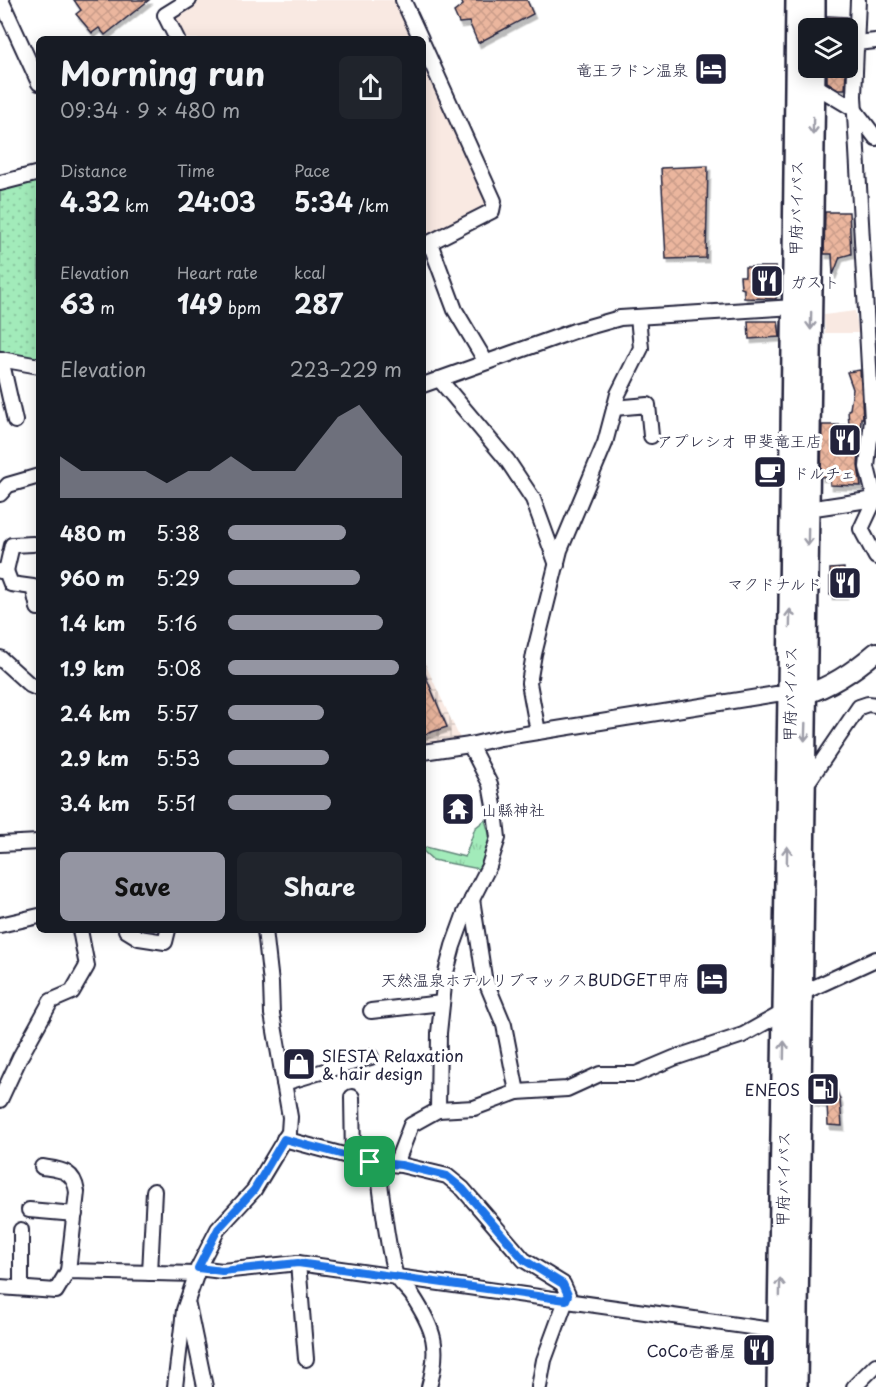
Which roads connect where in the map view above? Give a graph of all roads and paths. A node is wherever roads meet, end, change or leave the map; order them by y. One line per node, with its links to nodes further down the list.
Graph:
1 (1, 0): 14 (street)
2 (189, 0): 9 (street)
3 (403, 0): 10 (street)
4 (797, 0): 23 (highway, 甲府バイパス)
5 (814, 0): 7 (highway)
6 (858, 0): 8 (street)
7 (814, 18)
8 (857, 18)
9 (176, 36)
10 (420, 36)
11 (876, 41): 12 (street)
12 (858, 43)
13 (426, 51): 22 (street)
14 (36, 76)
15 (814, 78): 36 (highway, 甲府バイパス, one-way to 36)
16 (816, 78): 18 (street)
17 (855, 78): 18 (street)
18 (854, 109): 19 (street); 35 (street)
19 (876, 138)
20 (36, 174): 21 (street)
21 (0, 183)
22 (426, 245): 26 (street)
23 (794, 307): 24 (street); 45 (highway, 甲府バイパス, one-way to 23)
24 (638, 317): 26 (street); 30 (street)
25 (1, 359): 27 (street); 31 (street)
26 (486, 362): 28 (street)
27 (36, 365)
28 (439, 379): 29 (street); 39 (street)
29 (426, 384)
30 (614, 408): 32 (street); 39 (street)
31 (15, 421)
32 (651, 436)
33 (36, 477): 34 (street)
34 (0, 494)
35 (874, 504): 36 (street); 38 (street)
36 (808, 509): 45 (highway, 甲府バイパス, one-way to 45)
37 (33, 544): 40 (street)
38 (876, 557)
39 (557, 565): 47 (street)
40 (3, 571): 41 (street)
41 (36, 600)
42 (876, 652): 45 (main road)
43 (0, 658): 44 (street)
44 (36, 688)
45 (798, 694): 47 (street); 50 (highway, 甲府バイパス, one-way to 50); 64 (highway, 甲府バイパス, one-way to 45)
46 (872, 704): 50 (street)
47 (538, 732): 48 (street)
48 (470, 745): 49 (street); 53 (street)
49 (426, 752)
50 (804, 782): 61 (highway, 甲府バイパス)
51 (36, 842): 52 (street)
52 (0, 844)
53 (472, 899): 62 (street); 67 (street)
54 (36, 917): 55 (street)
55 (0, 925)
56 (81, 933): 69 (street)
57 (131, 933): 58 (street)
58 (167, 933)
59 (265, 933): 66 (street)
60 (876, 959): 61 (street)
61 (802, 993): 97 (highway, 甲府バイパス)
62 (442, 1003): 63 (street); 70 (street)
63 (370, 1011)
64 (784, 1012): 67 (street); 89 (highway, 甲府バイパス, one-way to 64)
65 (371, 1058): 66 (street)
66 (284, 1083): 71 (street)
67 (517, 1092): 70 (street)
68 (352, 1097): 72 (street)
69 (0, 1100)
70 (438, 1110): 74 (street)
71 (284, 1139): 72 (street); 82 (street)
72 (353, 1158): 73 (street)
73 (377, 1163): 74 (street); 84 (street)
74 (396, 1164): 88 (street)
75 (42, 1167): 78 (street)
76 (154, 1191): 83 (street)
77 (28, 1210): 78 (street)
78 (75, 1214): 81 (street)
79 (21, 1230): 86 (street)
80 (298, 1263): 82 (street); 84 (street); 90 (street)
81 (69, 1271): 83 (street); 86 (street)
82 (197, 1271): 83 (street); 87 (street)
83 (150, 1273)
84 (396, 1277): 88 (street); 94 (street)
85 (0, 1287): 86 (street)
86 (21, 1288)
87 (187, 1300): 92 (street); 93 (street)
88 (566, 1300): 89 (street); 95 (street)
89 (779, 1330): 96 (highway, 甲府バイパス)
90 (306, 1359)
91 (876, 1365): 98 (street)
92 (175, 1387)
93 (205, 1387)
94 (429, 1387)
95 (539, 1387)
96 (778, 1387)
97 (796, 1387)
98 (854, 1387)

